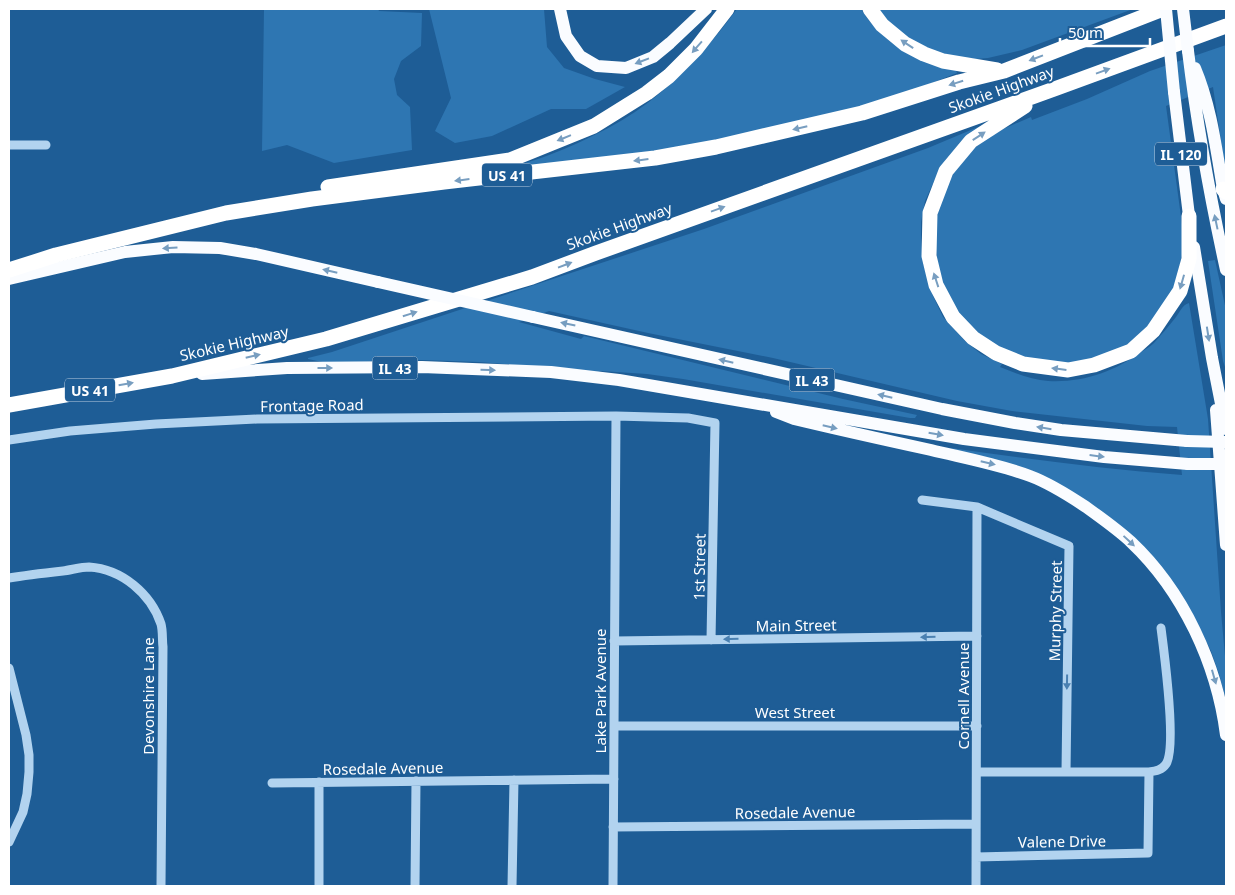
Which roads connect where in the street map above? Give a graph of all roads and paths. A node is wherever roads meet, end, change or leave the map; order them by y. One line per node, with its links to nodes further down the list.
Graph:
1 (560, 9): 2 (main road, one-way to 1)
2 (706, 9)
3 (727, 9): 14 (highway, one-way to 14)
4 (870, 9): 8 (highway, one-way to 4)
5 (1164, 9): 8 (highway, Skokie Highway / US 41, one-way to 8); 15 (main road, IL 120, bridge)
6 (1184, 9): 9 (main road, bridge)
7 (1226, 26): 10 (highway, Skokie Highway / US 41, one-way to 7)
8 (1004, 71): 14 (highway, Skokie Highway / US 41, one-way to 14)
9 (1197, 86): 13 (main road); 17 (main road, IL 120, one-way to 9)
10 (1057, 88): 15 (highway, one-way to 10); 20 (highway, Skokie Highway / US 41, one-way to 10)
11 (9, 145): 12 (street)
12 (46, 145)
13 (1225, 194)
14 (226, 213): 16 (highway, Skokie Highway / US 41)
15 (1189, 216): 19 (main road, IL 120, one-way to 19)
16 (9, 270)
17 (1226, 270)
18 (9, 279): 26 (main road, IL 43, one-way to 18, bridge)
19 (1212, 358): 24 (main road, IL 120); 31 (main road)
20 (172, 376): 21 (main road, IL 43, one-way to 21); 22 (highway, Skokie Highway / US 41, one-way to 20)
21 (750, 402): 27 (main road, IL 43, one-way to 27, bridge); 40 (main road, one-way to 40)
22 (9, 405)
23 (616, 416): 25 (street, Frontage Road); 28 (street, Frontage Road); 36 (street, Lake Park Avenue)
24 (1226, 429)
25 (9, 440)
26 (1226, 442)
27 (1226, 464)
28 (714, 494): 35 (street, 1st Street)
29 (922, 500): 30 (street, Murphy Street)
30 (977, 507): 34 (street, Cornell Avenue); 42 (street, Murphy Street, one-way to 42)
31 (1226, 545)
32 (9, 578): 53 (street, Devonshire Lane)
33 (1161, 628): 43 (street)
34 (977, 636): 35 (street, Main Street, one-way to 35); 39 (street, Cornell Avenue)
35 (711, 640): 36 (street, Main Street)
36 (614, 641): 38 (street, Lake Park Avenue)
37 (9, 668): 51 (street)
38 (614, 726): 39 (street, West Street); 44 (street, Lake Park Avenue)
39 (977, 726): 41 (street, Cornell Avenue)
40 (1226, 735)
41 (976, 772): 42 (street); 49 (street, Cornell Avenue)
42 (1066, 772): 43 (street)
43 (1149, 772): 52 (street, Valene Drive)
44 (614, 779): 45 (street, Rosedale Avenue); 50 (street, Lake Park Avenue)
45 (514, 780): 46 (street, Rosedale Avenue); 56 (street)
46 (416, 781): 47 (street, Rosedale Avenue); 55 (street)
47 (319, 782): 48 (street, Rosedale Avenue); 54 (street)
48 (272, 783)
49 (976, 824): 50 (street, Rosedale Avenue); 52 (street, Cornell Avenue)
50 (614, 827): 57 (street, Lake Park Avenue)
51 (9, 842)
52 (976, 857): 58 (street, Cornell Avenue)
53 (161, 886)
54 (319, 886)
55 (415, 886)
56 (512, 886)
57 (613, 886)
58 (976, 886)

